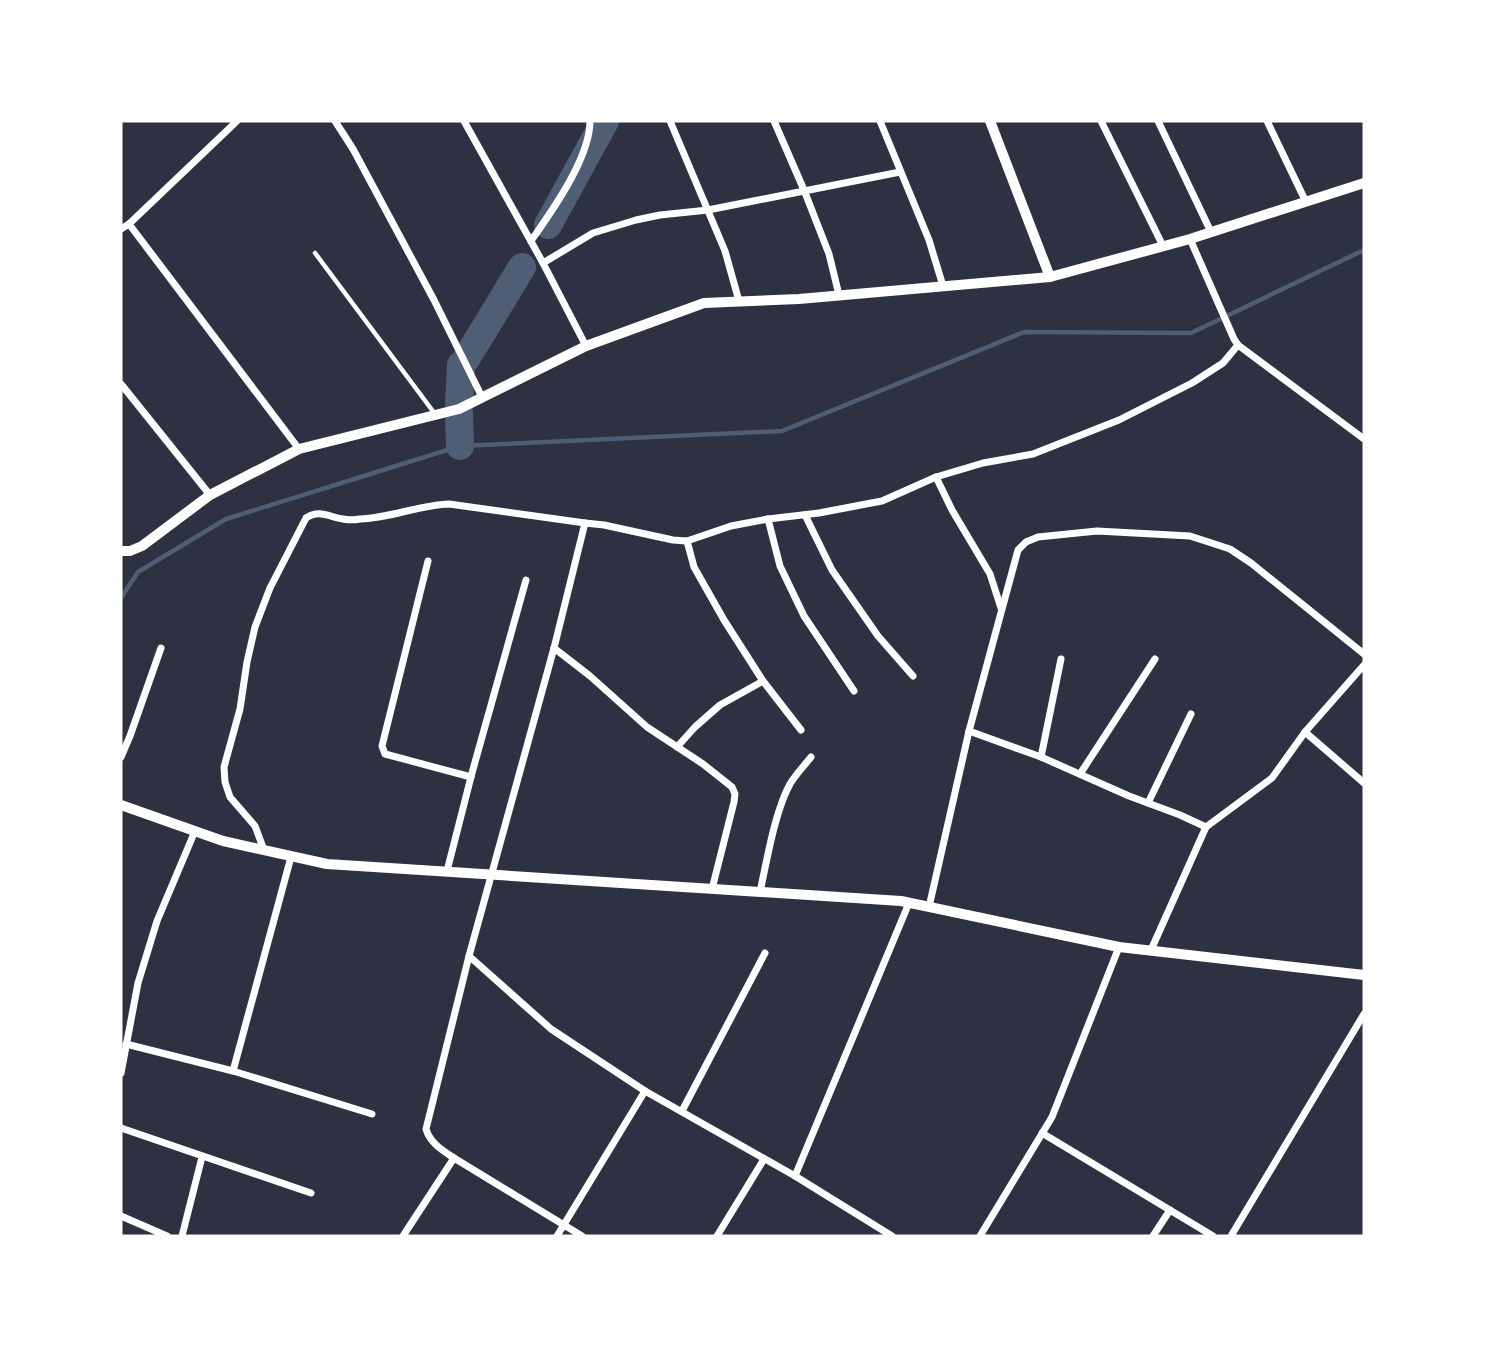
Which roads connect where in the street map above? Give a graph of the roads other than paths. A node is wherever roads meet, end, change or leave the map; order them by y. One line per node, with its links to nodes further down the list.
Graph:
1 (237, 121): 17 (street)
2 (335, 121): 32 (street)
3 (464, 121): 21 (street)
4 (590, 121): 21 (street)
5 (670, 121): 16 (street)
6 (774, 121): 14 (street)
7 (880, 121): 12 (street)
8 (990, 121): 25 (street)
9 (1101, 121): 22 (street)
10 (1158, 121): 19 (street)
11 (1267, 121): 15 (street)
12 (900, 172): 14 (street); 26 (street)
13 (1364, 183): 15 (street)
14 (804, 190): 16 (street); 27 (street)
15 (1306, 202): 19 (street)
16 (708, 210): 24 (street); 28 (street)
17 (129, 224): 18 (street); 35 (street)
18 (121, 229)
19 (1211, 232): 20 (street)
20 (1190, 239): 22 (street); 29 (street)
21 (531, 241): 24 (street)
22 (1163, 246): 25 (street)
23 (315, 253): 33 (lane)
24 (543, 263): 30 (street)
25 (1050, 277): 26 (street)
26 (943, 286): 27 (street)
27 (839, 295): 28 (street)
28 (739, 302): 30 (street)
29 (1236, 342): 34 (street); 36 (street)
30 (586, 346): 32 (street)
31 (121, 384): 37 (street)
32 (482, 397): 33 (street)
33 (435, 415): 35 (street)
34 (1364, 439)
35 (299, 449): 37 (street)
36 (936, 477): 38 (street); 45 (street)
37 (210, 495): 42 (street)
38 (806, 515): 39 (street); 52 (street)
39 (768, 519): 41 (street); 54 (street)
40 (585, 523): 41 (street); 47 (street); 70 (street)
41 (687, 541): 53 (street)
42 (121, 551)
43 (428, 561): 64 (street)
44 (526, 580): 64 (street)
45 (1002, 610): 48 (street); 57 (street)
46 (161, 648): 60 (street)
47 (554, 648): 59 (street); 73 (street)
48 (1364, 654)
49 (1061, 659): 62 (street)
50 (1155, 659): 63 (street)
51 (1364, 665): 58 (street)
52 (913, 676)
53 (763, 681): 56 (street); 59 (street)
54 (854, 691)
55 (1192, 714): 66 (street)
56 (801, 730)
57 (969, 731): 62 (street); 77 (street)
58 (1305, 732): 65 (street); 68 (street)
59 (677, 747): 74 (street)
60 (121, 757)
61 (811, 757): 75 (street)
62 (1041, 757): 63 (street)
63 (1080, 774): 66 (street)
64 (471, 777): 72 (street)
65 (1364, 783)
66 (1148, 803): 68 (street)
67 (121, 805): 69 (street)
68 (1206, 827): 79 (street)
69 (195, 831): 70 (street); 84 (street)
70 (264, 850): 71 (street)
71 (291, 857): 72 (street); 85 (street)
72 (447, 871): 73 (street)
73 (491, 874): 74 (street); 81 (street)
74 (712, 889): 75 (street)
75 (760, 892): 76 (street)
76 (909, 903): 77 (street); 95 (street)
77 (929, 907): 78 (street)
78 (1119, 947): 79 (street); 91 (street)
79 (1151, 950): 82 (street)
80 (765, 953): 88 (street)
81 (469, 956): 87 (street); 93 (street)
82 (1363, 972)
83 (1364, 1014): 110 (street)
84 (125, 1044): 85 (street); 86 (street)
85 (233, 1071): 89 (street)
86 (121, 1073)
87 (645, 1091): 88 (street); 99 (street)
88 (682, 1111): 94 (street)
89 (372, 1114)
90 (121, 1128): 92 (street)
91 (1042, 1133): 97 (street); 107 (street)
92 (202, 1157): 96 (street); 101 (street)
93 (454, 1158): 99 (street); 102 (street)
94 (764, 1159): 95 (street); 105 (street)
95 (795, 1176): 106 (street)
96 (310, 1193)
97 (1170, 1210): 108 (street); 109 (street)
98 (121, 1216): 100 (street)
99 (564, 1225): 103 (street); 104 (street)
100 (167, 1236)
101 (182, 1236)
102 (403, 1236)
103 (557, 1236)
104 (582, 1236)
105 (717, 1236)
106 (892, 1236)
107 (980, 1236)
108 (1153, 1236)
109 (1213, 1236)
110 (1231, 1236)

